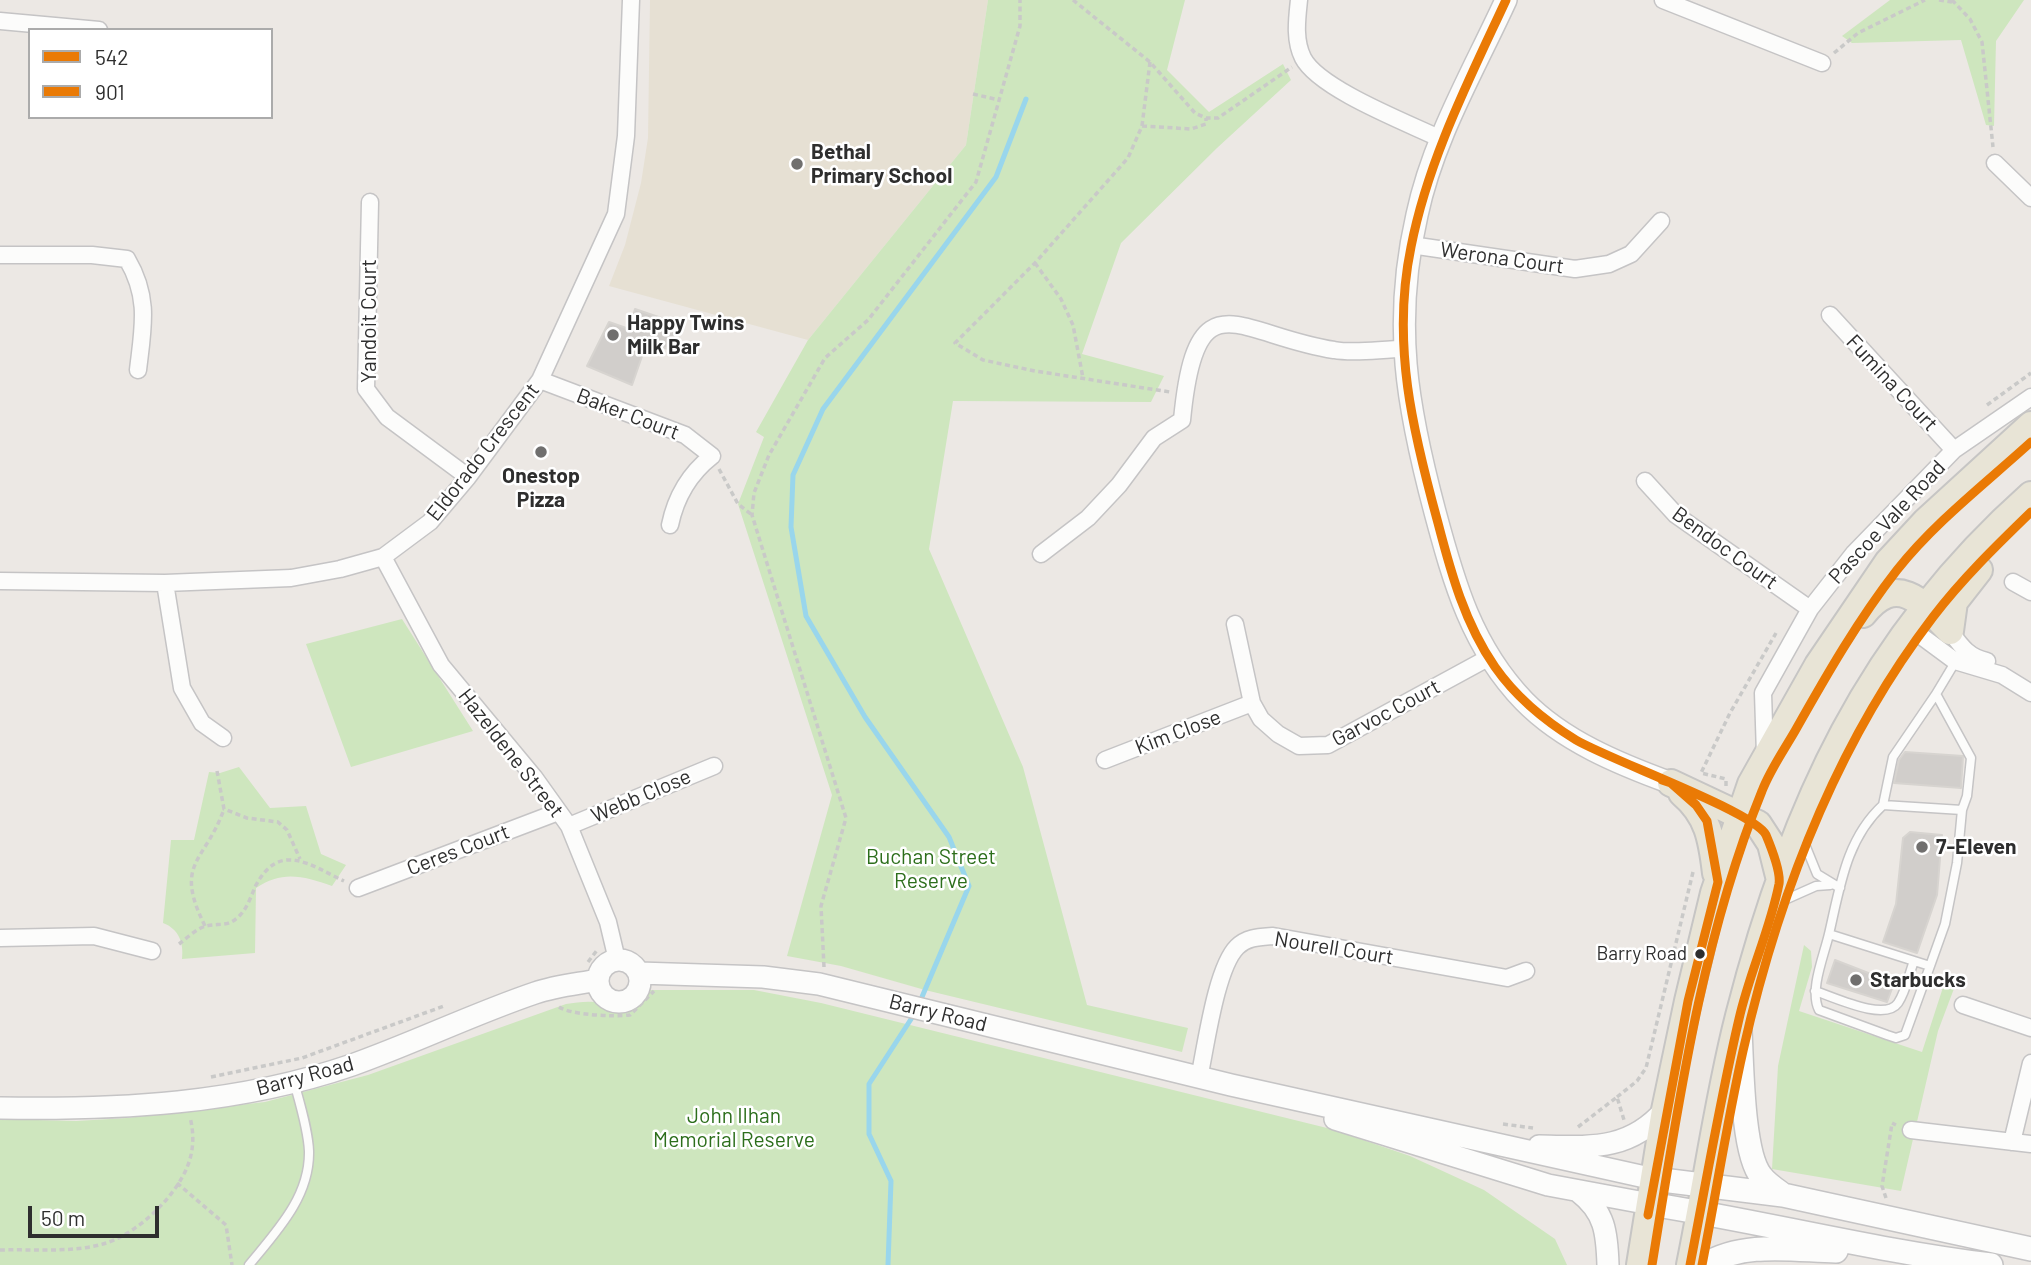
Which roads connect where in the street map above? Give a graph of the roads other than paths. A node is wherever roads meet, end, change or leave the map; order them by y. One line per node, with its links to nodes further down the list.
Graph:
1 (631, 0): 18 (street, Eldorado Crescent)
2 (1299, 0): 8 (street)
3 (1506, 0): 8 (street)
4 (1663, 0): 7 (street)
5 (0, 21): 6 (street)
6 (77, 28)
7 (1822, 63)
8 (1441, 139): 13 (street)
9 (1995, 163): 10 (street)
10 (2031, 198)
11 (370, 202): 22 (street, Yandoit Court)
12 (1661, 221): 13 (street, Werona Court)
13 (1411, 245): 16 (street)
14 (0, 255): 17 (street)
15 (1830, 316): 21 (street, Fumina Court)
16 (1404, 349): 27 (street); 40 (street)
17 (138, 370)
18 (540, 380): 22 (street, Eldorado Crescent); 26 (street, Baker Court)
19 (2031, 397): 21 (street, Pascoe Vale Road)
20 (2031, 425): 29 (main road, Pascoe Vale Road)
21 (1954, 450): 36 (street, Pascoe Vale Road)
22 (468, 478): 28 (street, Eldorado Crescent)
23 (1645, 481): 36 (street, Bendoc Court)
24 (2031, 495): 35 (main road)
25 (2031, 516): 39 (main road)
26 (670, 525)
27 (1041, 554)
28 (383, 557): 32 (street, Eldorado Crescent); 54 (street, Hazeldene Street)
29 (1888, 562): 34 (main road); 41 (main road, Pascoe Vale Road)
30 (0, 581): 32 (street, Eldorado Crescent)
31 (2013, 582): 33 (street)
32 (165, 583): 46 (street)
33 (2031, 592)
34 (1885, 595): 35 (main road); 38 (main road); 41 (main road)
35 (1926, 605): 38 (main road); 39 (main road)
36 (1810, 609): 47 (street, Pascoe Vale Road)
37 (1235, 624): 45 (street, Garvoc Court)
38 (1909, 627): 39 (street); 56 (main road)
39 (1956, 647): 42 (street); 43 (street); 44 (lane)
40 (1488, 658): 45 (street, Garvoc Court); 50 (street)
41 (1818, 665): 47 (main road, Pascoe Vale Road)
42 (2031, 682)
43 (2031, 693)
44 (1936, 694): 52 (lane); 53 (lane)
45 (1252, 703): 48 (street, Kim Close)
46 (223, 738)
47 (1765, 756): 51 (main road, Pascoe Vale Road)
48 (1105, 760)
49 (714, 766): 57 (street, Webb Close)
50 (1671, 783): 51 (main road); 55 (main road); 59 (main road)
51 (1751, 785): 55 (main road, Pascoe Vale Road)
52 (1884, 805): 53 (lane); 62 (lane)
53 (1962, 810): 69 (lane)
54 (558, 812): 57 (street, Hazeldene Street); 61 (street, Ceres Court)
55 (1738, 813): 58 (main road); 59 (main road, Pascoe Vale Road)
56 (1803, 815): 58 (main road); 60 (lane)
57 (569, 827): 67 (street, Hazeldene Street)
58 (1780, 880): 63 (main road)
59 (1718, 881): 82 (main road, Pascoe Vale Road)
60 (1830, 885): 62 (lane); 63 (lane)
61 (358, 888)
62 (1840, 888): 64 (lane)
63 (1772, 906): 75 (main road)
64 (1829, 934): 68 (lane); 73 (lane)
65 (0, 937): 66 (street)
66 (152, 951)
67 (617, 960): 71 (street); 72 (street)
68 (1914, 961): 69 (lane); 73 (lane)
69 (1930, 966): 73 (lane)
70 (1526, 971): 78 (street, Nourell Court)
71 (639, 973): 72 (street); 78 (street, Barry Road)
72 (598, 980): 79 (street, Barry Road)
73 (1815, 991)
74 (1964, 1005): 76 (street)
75 (1739, 1017): 87 (main road); 90 (main road)
76 (2031, 1028)
77 (2031, 1063): 84 (street)
78 (1199, 1077): 80 (street, Barry Road)
79 (294, 1082): 81 (street, Barry Road); 94 (lane)
80 (1231, 1085): 86 (street, Barry Road); 88 (street, Barry Road)
81 (0, 1108)
82 (1665, 1110): 86 (street); 89 (main road, Pascoe Vale Road)
83 (1911, 1130): 84 (street)
84 (2012, 1142): 85 (street)
85 (2031, 1144)
86 (1492, 1145): 89 (street, Barry Road)
87 (1706, 1186): 89 (main road, Barry Road); 90 (main road, Barry Road); 91 (main road)
88 (1579, 1192): 89 (street, Barry Road); 95 (street)
89 (1652, 1192): 91 (main road, Barry Road); 96 (main road, Pascoe Vale Road)
90 (1783, 1195): 92 (main road, Barry Road)
91 (1700, 1212): 93 (main road, Barry Road); 97 (main road)
92 (2031, 1249)
93 (1902, 1254): 98 (main road); 99 (main road, Barry Road)
94 (249, 1265)
95 (1608, 1265)
96 (1640, 1265)
97 (1690, 1265)
98 (1704, 1265)
99 (1991, 1265)

